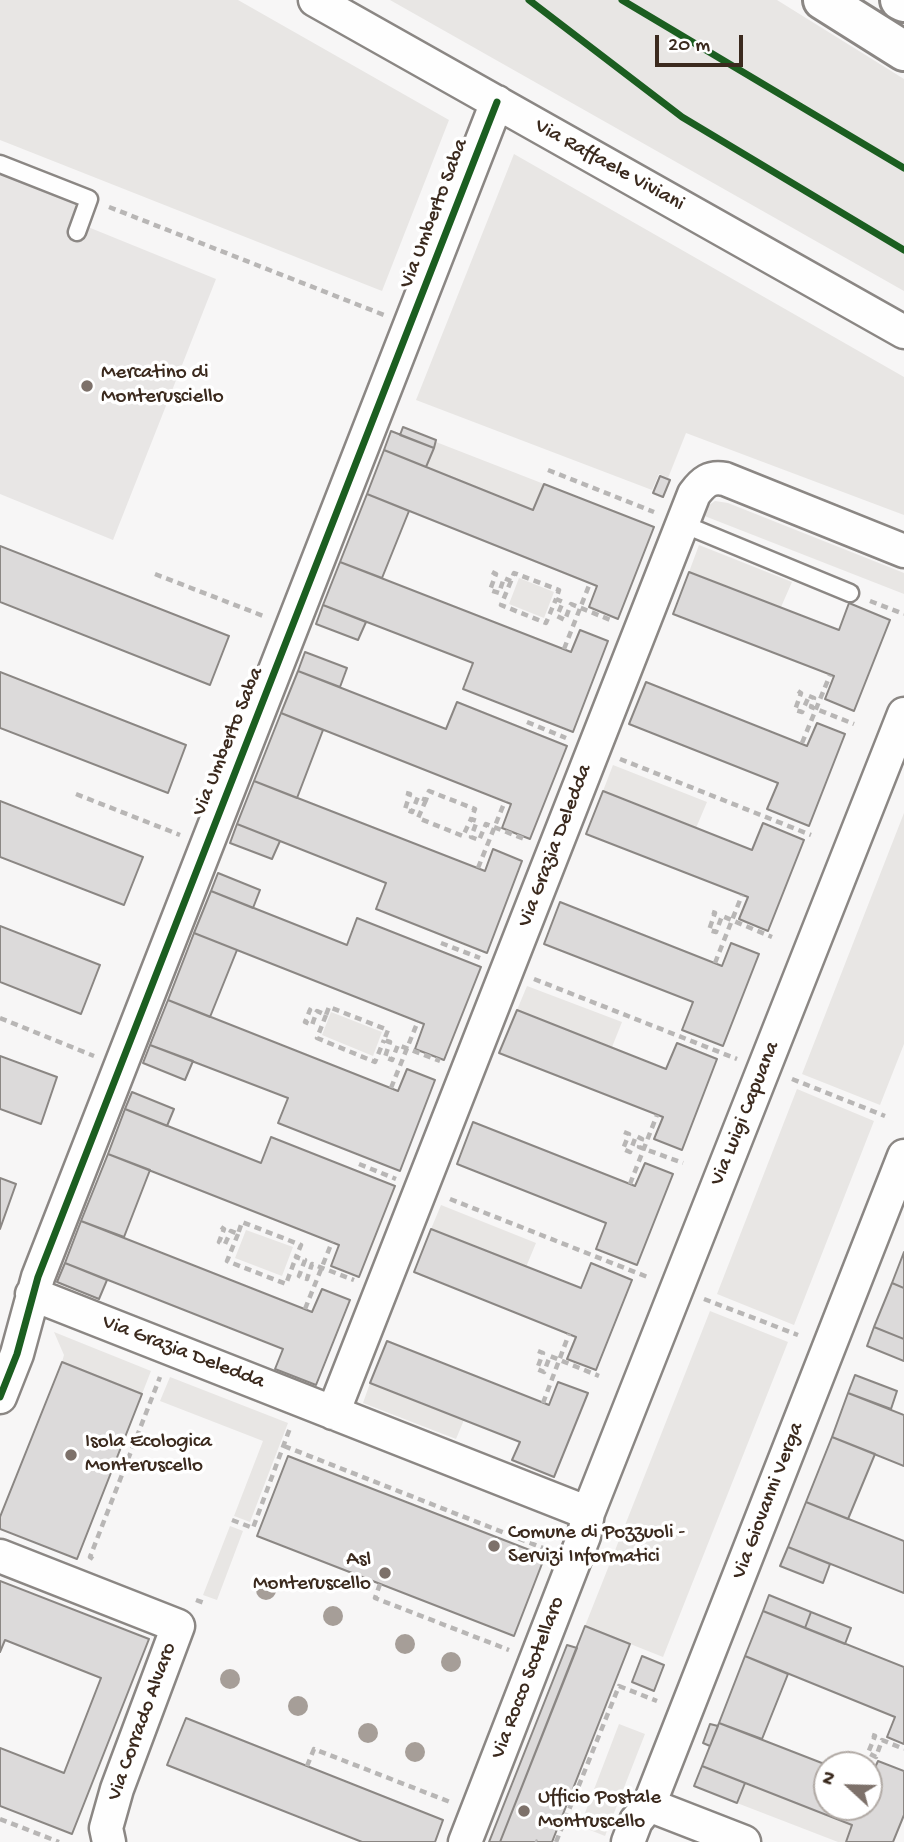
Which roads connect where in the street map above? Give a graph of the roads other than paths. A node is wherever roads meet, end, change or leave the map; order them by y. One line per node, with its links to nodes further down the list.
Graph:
1 (315, 0): 4 (street, Via Raffaele Viviani)
2 (823, 0): 3 (highway)
3 (904, 51)
4 (497, 102): 7 (street, Via Raffaele Viviani); 13 (street, Via Umberto Saba)
5 (0, 164): 6 (lane)
6 (77, 232)
7 (904, 332)
8 (673, 519): 9 (street, Via Grazia Deledda); 10 (lane); 15 (street, Via Grazia Deledda)
9 (904, 551)
10 (850, 593)
11 (904, 714): 16 (street, Via Luigi Capuana)
12 (904, 1156): 18 (street, Via Giovanni Verga)
13 (32, 1294): 14 (street, Via Umberto Saba); 15 (street, Via Grazia Deledda)
14 (0, 1397)
15 (333, 1413): 16 (street, Via Grazia Deledda)
16 (588, 1513): 20 (street, Via Rocco Scotellaro)
17 (0, 1556): 19 (street, Via Corrado Alvaro)
18 (649, 1805): 21 (street, Via Giovanni Verga); 22 (street)
19 (109, 1842)
20 (465, 1842)
21 (628, 1842)
22 (744, 1842)

